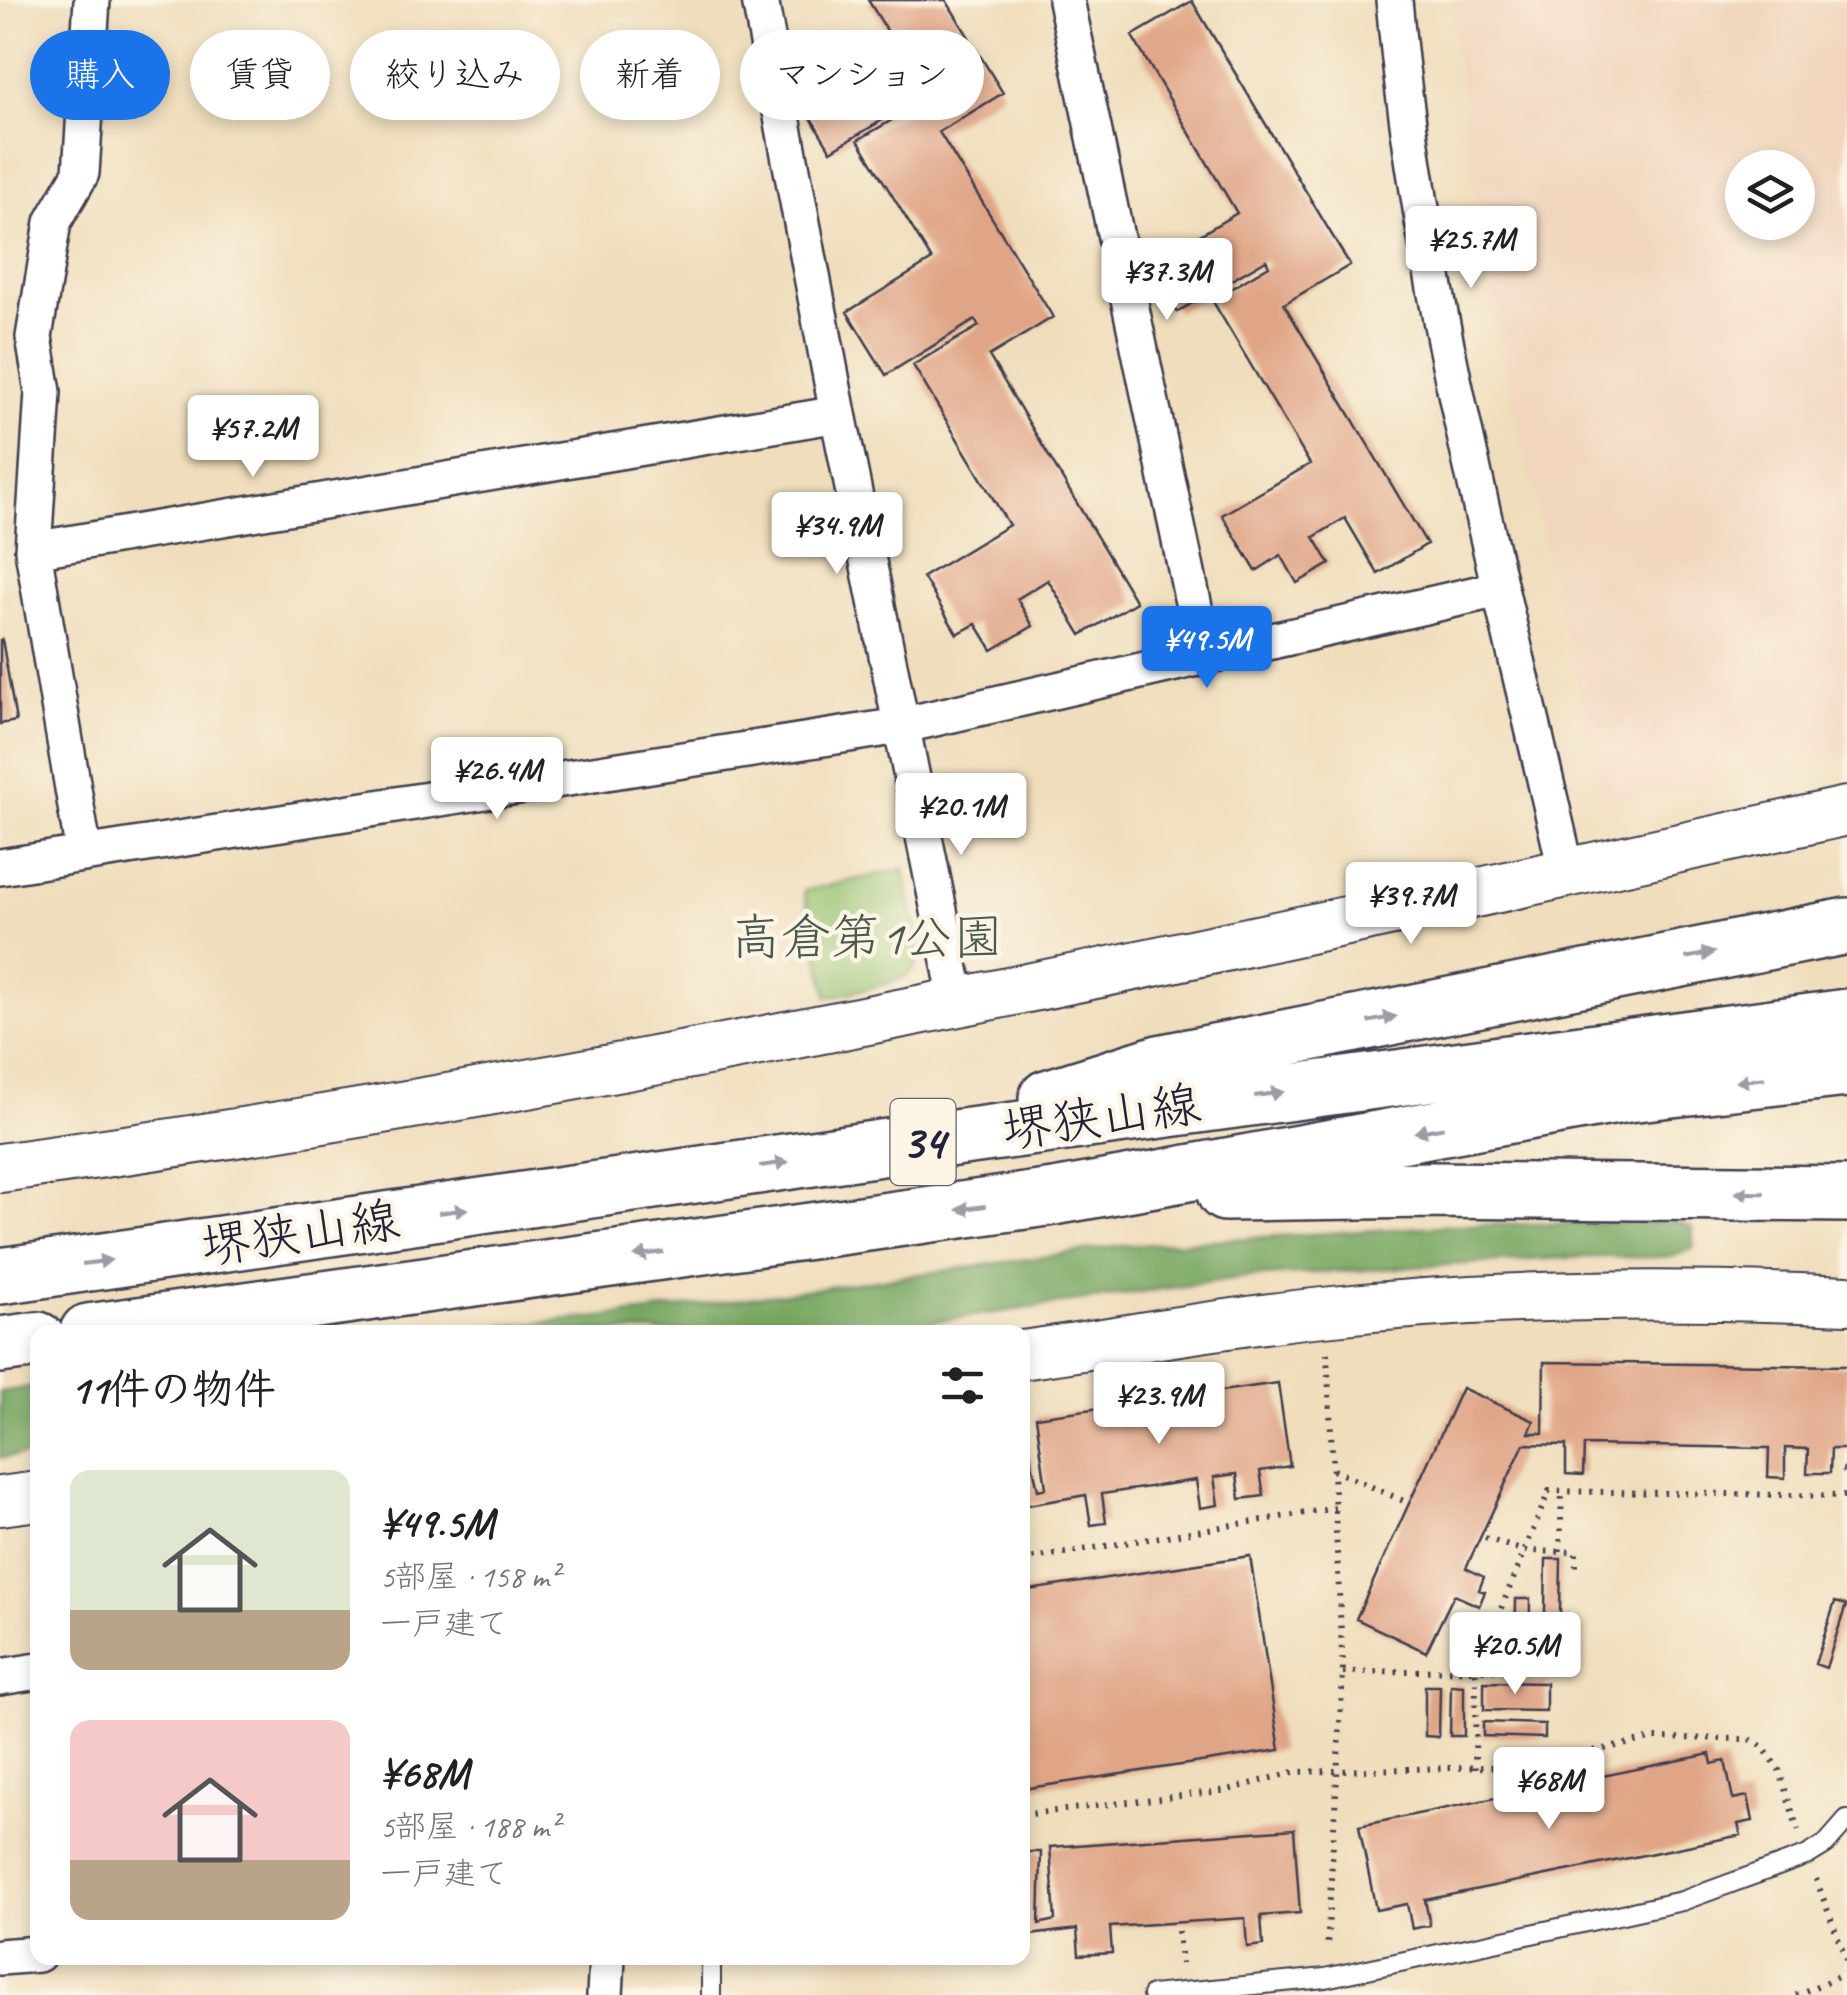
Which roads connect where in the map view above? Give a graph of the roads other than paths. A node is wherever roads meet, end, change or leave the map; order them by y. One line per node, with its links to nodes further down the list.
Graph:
1 (92, 0): 6 (street)
2 (760, 0): 5 (street)
3 (1066, 0): 8 (street)
4 (1394, 0): 7 (street)
5 (838, 414): 6 (street); 9 (street)
6 (34, 550): 11 (street)
7 (1499, 590): 8 (street); 13 (street)
8 (1204, 659): 9 (street)
9 (900, 726): 11 (street); 15 (street)
10 (1847, 812): 13 (street)
11 (84, 854): 12 (street)
12 (0, 867)
13 (1566, 874): 15 (street)
14 (1847, 926): 18 (main road, one-way to 14)
15 (958, 1004): 19 (street)
16 (1847, 1017): 18 (main road, 堺狭山線 / 34, one-way to 16)
17 (1847, 1069): 21 (main road, 堺狭山線 / 34, one-way to 21)
18 (881, 1148): 22 (main road, 堺狭山線 / 34, one-way to 18)
19 (0, 1168)
20 (1847, 1194): 21 (main road, one-way to 21)
21 (1054, 1197): 24 (main road, 堺狭山線 / 34, one-way to 24)
22 (0, 1276)
23 (1847, 1300): 27 (street)
24 (138, 1325)
25 (30, 1341): 26 (main road)
26 (0, 1345)
27 (1030, 1355)
28 (30, 1497): 29 (street)
29 (0, 1501)
30 (30, 1672): 31 (street)
31 (0, 1677)
32 (1847, 1820): 39 (lane)
33 (30, 1955): 34 (street)
34 (0, 1957)
35 (607, 1965): 37 (street)
36 (712, 1965): 38 (lane)
37 (606, 1995)
38 (710, 1995)
39 (1152, 1995)

